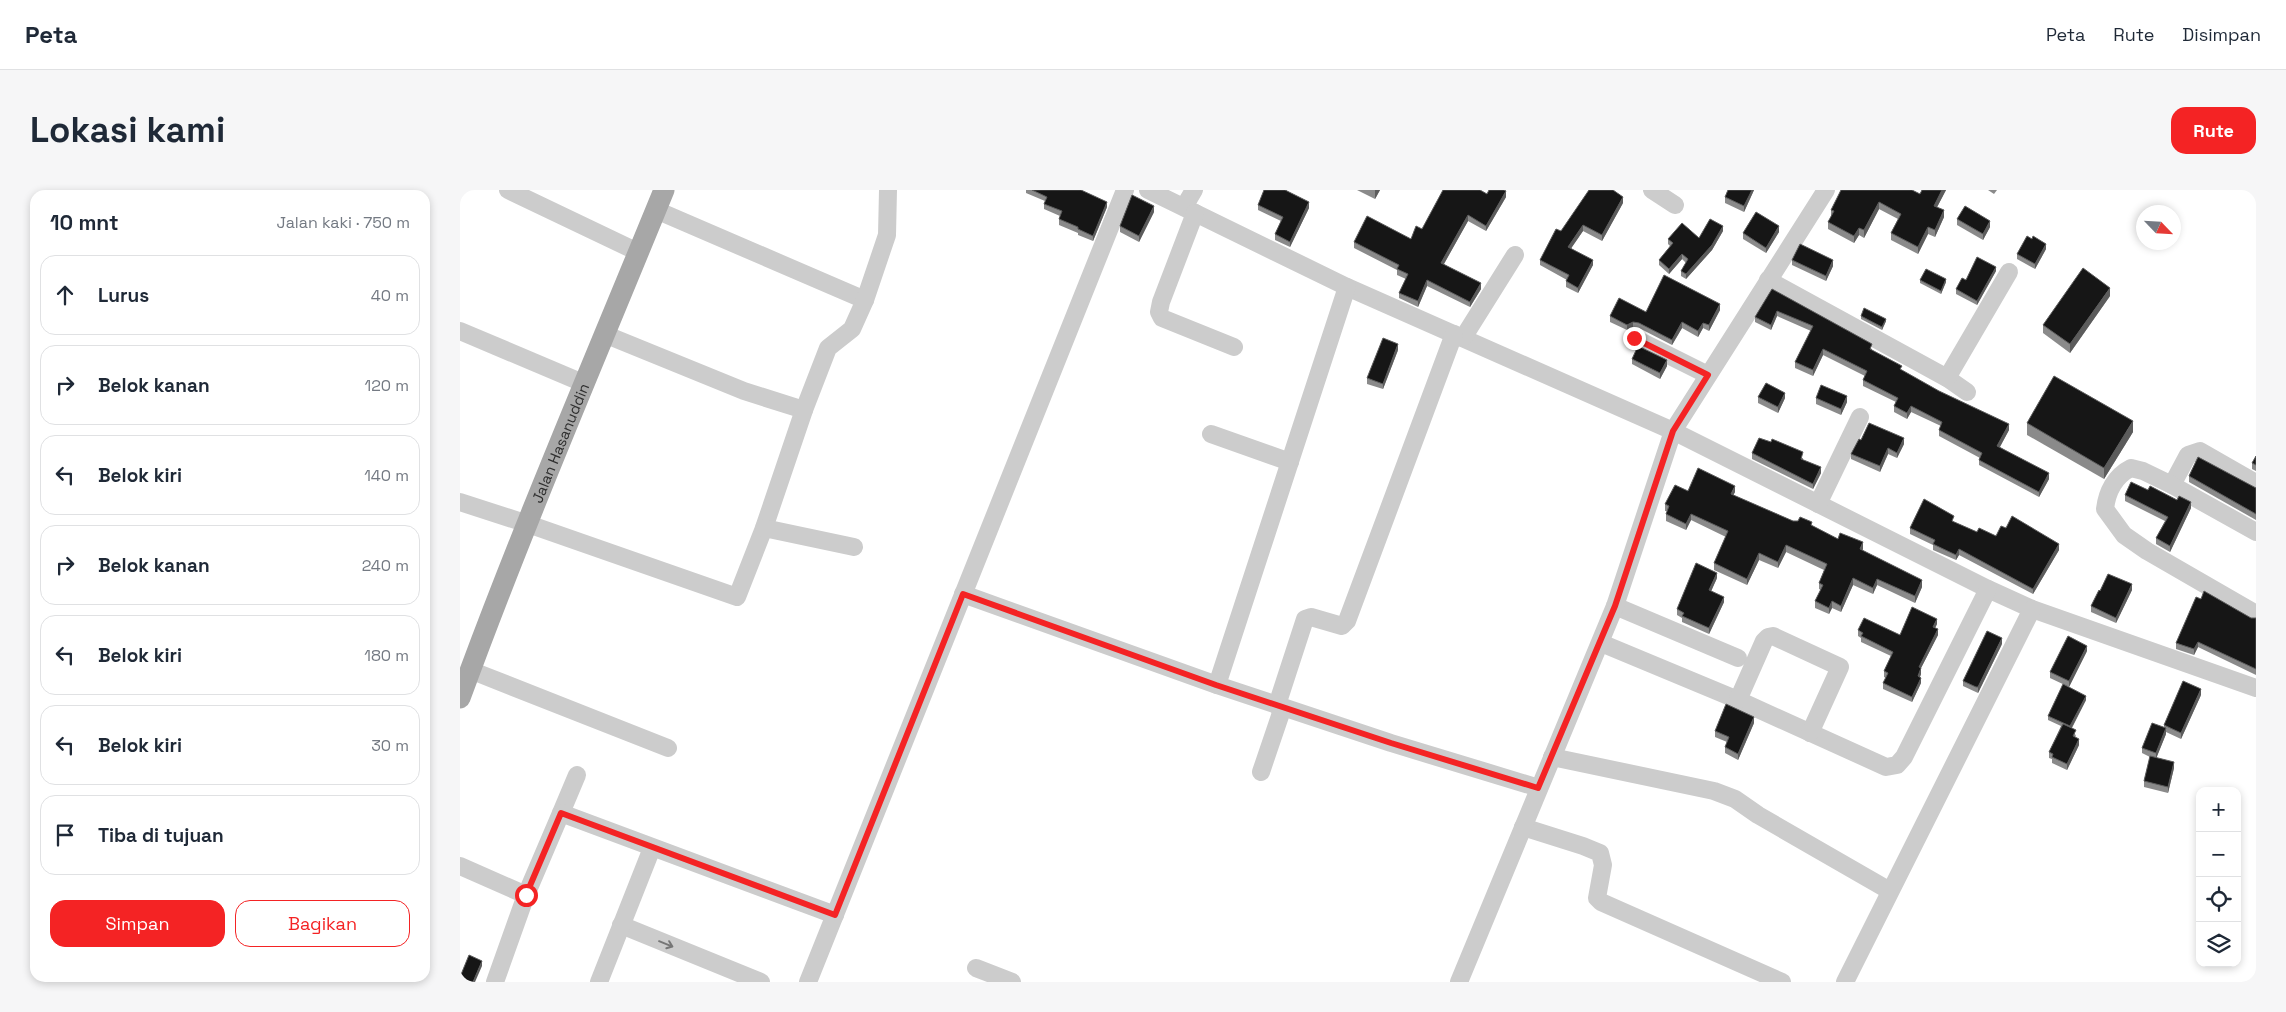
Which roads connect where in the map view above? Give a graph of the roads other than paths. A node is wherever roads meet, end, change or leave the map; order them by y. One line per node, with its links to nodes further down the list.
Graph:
1 (508, 190): 12 (street)
2 (664, 190): 10 (main road, Jalan Hasanuddin)
3 (888, 190): 17 (street)
4 (1125, 190): 41 (street)
5 (1148, 190): 11 (street)
6 (1194, 190): 11 (street)
7 (1652, 190): 9 (street)
8 (1826, 190): 15 (street)
9 (1675, 205)
10 (656, 210): 12 (main road, Jalan Hasanuddin); 17 (street)
11 (1189, 210): 16 (street); 22 (street)
12 (638, 252): 19 (main road, Jalan Hasanuddin)
13 (1515, 255): 20 (street)
14 (2009, 272): 24 (street)
15 (1768, 280): 23 (street); 24 (street)
16 (1347, 287): 20 (street); 31 (street)
17 (865, 300): 27 (street)
18 (460, 331): 25 (street)
19 (604, 334): 25 (main road, Jalan Hasanuddin); 27 (street)
20 (1459, 336): 29 (street); 52 (street)
21 (1634, 338): 23 (street)
22 (1234, 347)
23 (1708, 375): 29 (street)
24 (1947, 378): 26 (street)
25 (583, 383): 36 (main road, Jalan Hasanuddin)
26 (1967, 392)
27 (804, 410): 37 (street)
28 (1860, 418): 35 (street)
29 (1673, 431): 35 (street); 42 (street)
30 (1211, 434): 31 (street)
31 (1290, 462): 48 (street)
32 (2256, 483): 33 (street)
33 (2172, 485): 38 (street); 44 (street)
34 (460, 502): 36 (street)
35 (1818, 504): 40 (street)
36 (528, 524): 37 (street); 47 (main road, Jalan Hasanuddin)
37 (764, 528): 39 (street)
38 (2256, 532)
39 (854, 548)
40 (1988, 590): 43 (street); 53 (street)
41 (963, 594): 48 (street); 65 (street)
42 (1615, 606): 45 (street); 46 (street)
43 (2032, 609): 49 (street); 63 (street)
44 (2256, 614)
45 (1600, 643): 51 (street); 55 (street)
46 (1738, 658)
47 (470, 670): 50 (main road, Jalan Hasanuddin); 54 (street)
48 (1216, 685): 52 (street)
49 (2256, 688)
50 (460, 698)
51 (1738, 700): 53 (street); 53 (street)
52 (1280, 706): 56 (street); 58 (street)
53 (1810, 733)
54 (668, 748)
55 (1552, 757): 58 (street); 63 (street)
56 (1262, 772)
57 (577, 776): 59 (street)
58 (1538, 788): 60 (street)
59 (561, 813): 61 (street); 64 (street)
60 (1523, 827): 73 (street); 74 (street)
61 (652, 848): 65 (street); 66 (street)
62 (460, 866): 64 (street)
63 (1890, 891): 75 (street)
64 (526, 895): 68 (street)
65 (835, 915): 71 (street)
66 (621, 925): 69 (street); 70 (street, one-way to 70)
67 (976, 968): 72 (street)
68 (500, 980)
69 (599, 982)
70 (761, 982)
71 (808, 982)
72 (1012, 982)
73 (1459, 982)
74 (1782, 982)
75 (1845, 982)

